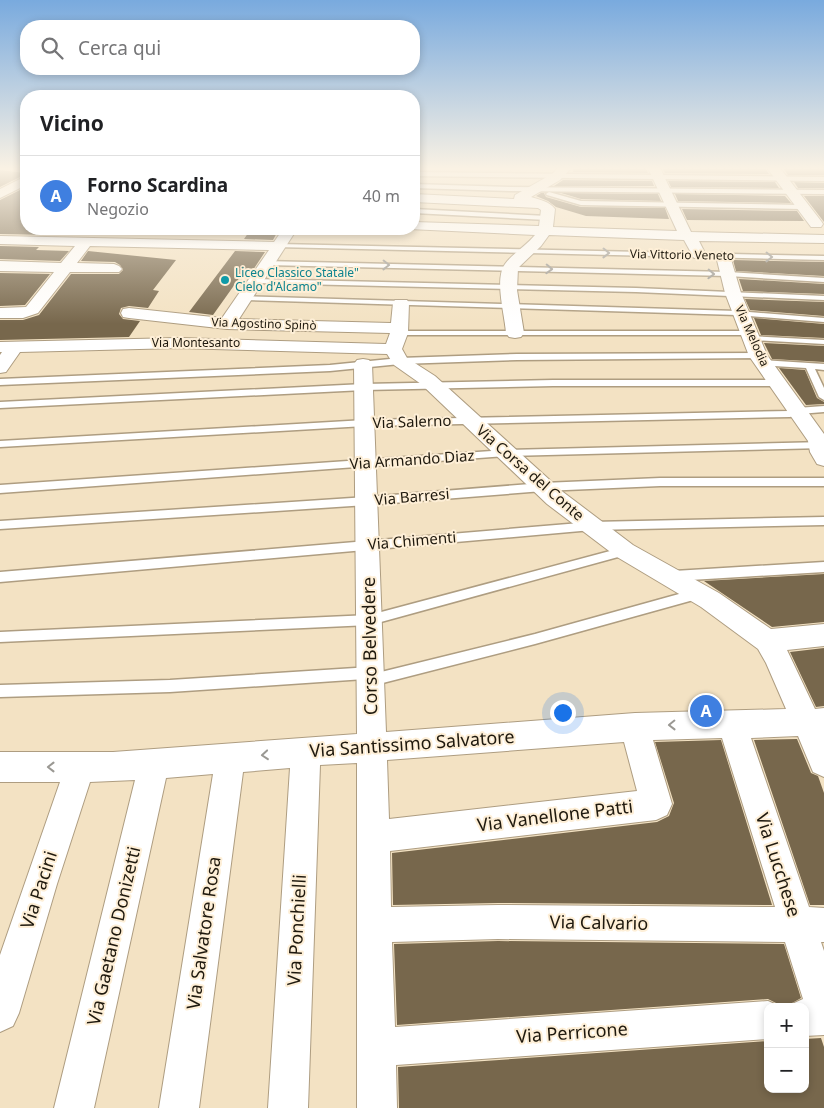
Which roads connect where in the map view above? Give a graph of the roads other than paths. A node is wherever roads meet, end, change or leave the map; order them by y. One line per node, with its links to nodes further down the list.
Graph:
1 (505, 220): 9 (street)
2 (543, 220): 16 (street)
3 (564, 220): 11 (street)
4 (661, 221): 5 (street)
5 (679, 221): 6 (street); 11 (street)
6 (699, 222)
7 (796, 223): 8 (street)
8 (820, 224)
9 (420, 226)
10 (286, 235): 15 (street)
11 (687, 236): 12 (street); 17 (street)
12 (824, 239)
13 (0, 240): 14 (street, Via Vittorio Veneto)
14 (86, 242): 15 (street, Via Vittorio Veneto); 22 (street)
15 (278, 246): 16 (lane, Via Vittorio Veneto); 20 (street)
16 (526, 251): 17 (lane, Via Vittorio Veneto, one-way to 17); 23 (street)
17 (699, 255): 18 (lane, Via Vittorio Veneto)
18 (723, 256): 19 (lane, Via Vittorio Veneto, one-way to 19); 25 (street, Via Melodia)
19 (824, 258)
20 (267, 263): 23 (lane, one-way to 23); 27 (street)
21 (0, 266): 22 (street)
22 (64, 268): 24 (street); 34 (street)
23 (510, 268): 25 (lane, one-way to 25); 28 (street)
24 (114, 269)
25 (728, 274): 26 (lane); 29 (street, Via Melodia)
26 (824, 280)
27 (256, 281): 28 (lane); 30 (street)
28 (507, 287): 29 (lane); 33 (street)
29 (733, 293): 31 (lane); 36 (street, Via Melodia)
30 (244, 298): 32 (lane); 39 (street)
31 (824, 298)
32 (400, 303): 33 (lane); 44 (street)
33 (512, 306): 36 (lane); 40 (street)
34 (0, 313)
35 (129, 313): 37 (street, Via Agostino Spinò)
36 (742, 314): 38 (lane); 41 (street, Via Melodia)
37 (154, 316): 39 (street, Via Agostino Spinò); 43 (street)
38 (824, 320)
39 (227, 324): 44 (street, Via Agostino Spinò)
40 (515, 333): 41 (lane); 44 (lane)
41 (750, 335): 42 (lane); 46 (street, Via Melodia)
42 (824, 342)
43 (132, 343): 44 (street, Via Montesanto); 45 (street, Via Montesanto)
44 (398, 343): 46 (lane); 50 (lane); 53 (street, Via Corsa del Conte)
45 (7, 346): 49 (street)
46 (760, 359): 47 (lane); 52 (street, Via Melodia)
47 (809, 366): 48 (lane); 54 (lane)
48 (824, 367)
49 (0, 368)
50 (363, 375): 51 (lane); 53 (lane); 55 (lane); 59 (street, Corso Belvedere)
51 (0, 382)
52 (776, 383): 53 (lane); 57 (street, Via Melodia)
53 (433, 385): 58 (street, Via Corsa del Conte)
54 (824, 397)
55 (0, 405)
56 (824, 409): 57 (lane, Via Salerno)
57 (797, 410): 58 (lane, Via Salerno); 61 (street, Via Melodia)
58 (470, 420): 59 (lane, Via Salerno); 62 (street, Via Corsa del Conte)
59 (365, 423): 60 (lane, Via Salerno); 63 (street, Corso Belvedere)
60 (0, 444)
61 (822, 450): 62 (lane, Via Armando Diaz)
62 (506, 453): 63 (lane, Via Armando Diaz); 65 (street, Via Corsa del Conte)
63 (366, 462): 66 (lane, Via Armando Diaz); 67 (street, Corso Belvedere)
64 (824, 482): 65 (lane, Via Barresi)
65 (543, 487): 67 (lane, Via Barresi); 70 (street, Via Corsa del Conte)
66 (0, 489)
67 (367, 501): 69 (lane, Via Barresi); 71 (street, Corso Belvedere)
68 (824, 520): 70 (lane, Via Chimenti)
69 (0, 525)
70 (592, 526): 71 (lane, Via Chimenti); 72 (street, Via Corsa del Conte)
71 (368, 545): 74 (lane, Via Chimenti); 77 (street, Corso Belvedere)
72 (625, 551): 75 (street, Via Corsa del Conte); 77 (lane)
73 (824, 567): 75 (lane)
74 (0, 577)
75 (667, 577): 76 (street, Via Corsa del Conte)
76 (697, 594): 80 (street, Via Corsa del Conte); 81 (lane)
77 (370, 620): 79 (lane); 81 (street, Corso Belvedere)
78 (824, 635): 80 (street)
79 (0, 637)
80 (767, 641): 83 (street, Via Corsa del Conte)
81 (371, 676): 82 (lane); 86 (street, Corso Belvedere)
82 (0, 691)
83 (816, 722): 84 (street, Via Santissimo Salvatore); 89 (street, Via Corsa del Conte)
84 (732, 724): 85 (street, Via Santissimo Salvatore, one-way to 85); 95 (street, Via Lucchese)
85 (634, 727): 86 (street, Via Santissimo Salvatore); 93 (street, Via Vanellone Patti)
86 (372, 746): 87 (street, Via Santissimo Salvatore); 93 (street, Corso Belvedere)
87 (306, 752): 88 (street, Via Santissimo Salvatore, one-way to 88); 104 (street, Via Ponchielli)
88 (230, 758): 90 (street, Via Santissimo Salvatore); 103 (street, Via Salvatore Rosa)
89 (824, 762)
90 (154, 764): 91 (street, Via Santissimo Salvatore); 102 (street, Via Gaetano Donizetti)
91 (80, 767): 92 (street, Via Santissimo Salvatore, one-way to 92); 97 (street, Via Pacini)
92 (1, 770)
93 (374, 837): 94 (street, Corso Belvedere)
94 (375, 925): 95 (street, Via Calvario); 101 (street, Corso Belvedere)
95 (811, 925): 96 (street, Via Lucchese)
96 (824, 1006)
97 (0, 1013)
98 (824, 1016): 99 (street)
99 (809, 1017)
100 (764, 1020): 101 (street, Via Perricone)
101 (376, 1047): 105 (street, Corso Belvedere)
102 (74, 1108)
103 (179, 1108)
104 (288, 1108)
105 (377, 1108)

